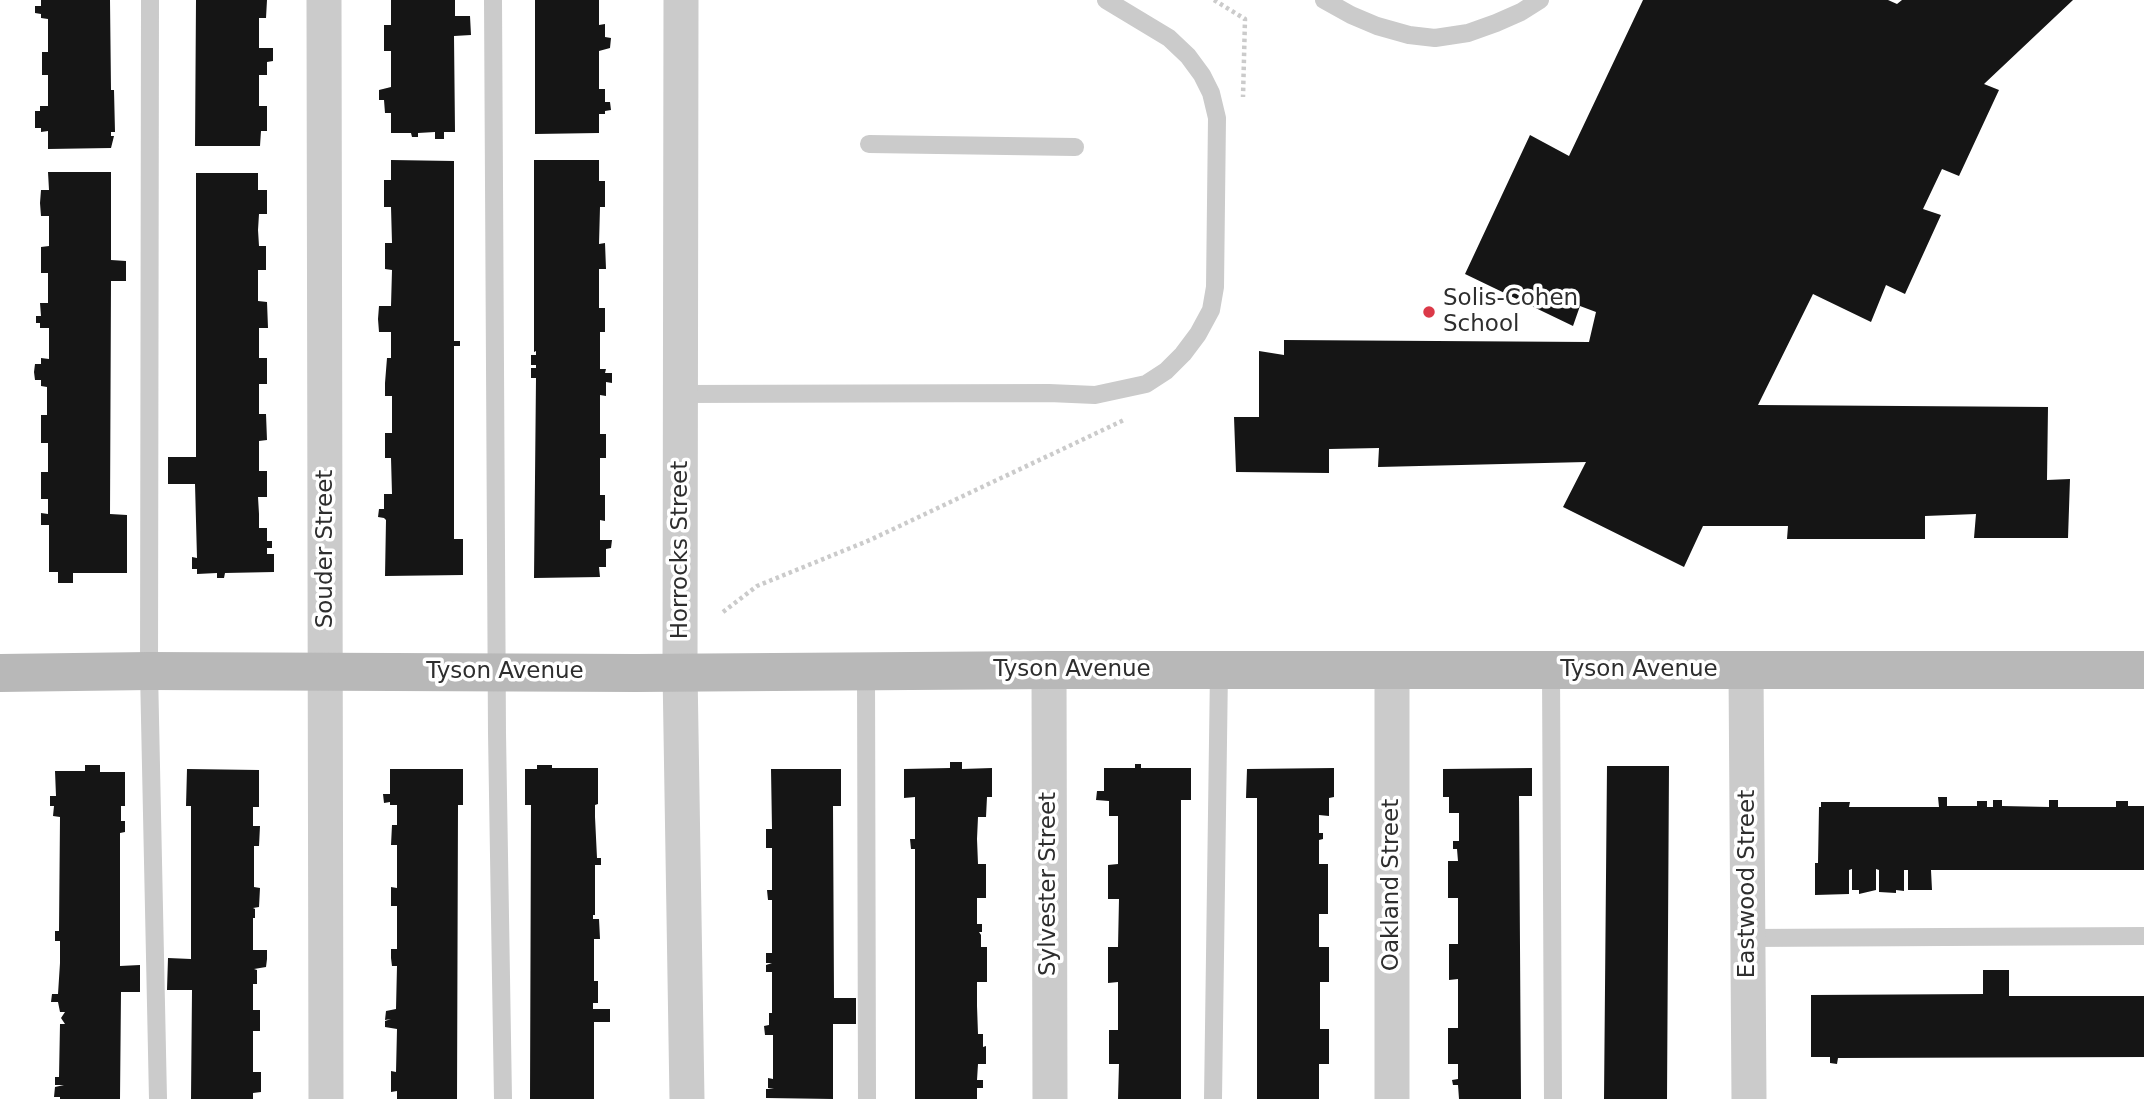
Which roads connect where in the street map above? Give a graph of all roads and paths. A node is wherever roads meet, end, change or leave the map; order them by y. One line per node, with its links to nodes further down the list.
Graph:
1 (150, 0): 22 (lane)
2 (324, 0): 23 (street, Souder Street)
3 (493, 0): 24 (lane)
4 (681, 0): 12 (street, Horrocks Street)
5 (1106, 0): 12 (lane)
6 (1214, 0): 9 (path)
7 (1324, 0): 8 (lane)
8 (1540, 0)
9 (1243, 101)
10 (869, 144): 11 (lane)
11 (1074, 147)
12 (681, 394): 25 (street, Horrocks Street)
13 (1131, 417): 14 (path)
14 (723, 612)
15 (866, 670): 16 (street, Tyson Avenue); 25 (street, Tyson Avenue); 33 (lane)
16 (1049, 670): 17 (street, Tyson Avenue); 34 (street, Sylvester Street)
17 (1219, 670): 18 (street, Tyson Avenue); 35 (lane)
18 (1392, 670): 19 (street, Tyson Avenue); 36 (street, Oakland Street)
19 (1552, 670): 20 (street, Tyson Avenue); 37 (lane)
20 (1746, 670): 21 (street, Tyson Avenue); 28 (street, Eastwood Street)
21 (2144, 670)
22 (149, 671): 23 (street, Tyson Avenue); 26 (street, Tyson Avenue); 29 (lane)
23 (326, 671): 24 (street, Tyson Avenue); 30 (street, Souder Street)
24 (497, 671): 25 (street, Tyson Avenue); 31 (lane)
25 (680, 671): 32 (street, Horrocks Street)
26 (0, 673)
27 (2144, 936): 28 (lane)
28 (1748, 938): 38 (street, Eastwood Street)
29 (158, 1099)
30 (326, 1099)
31 (503, 1099)
32 (687, 1099)
33 (867, 1099)
34 (1049, 1099)
35 (1213, 1099)
36 (1392, 1099)
37 (1553, 1099)
38 (1749, 1099)

